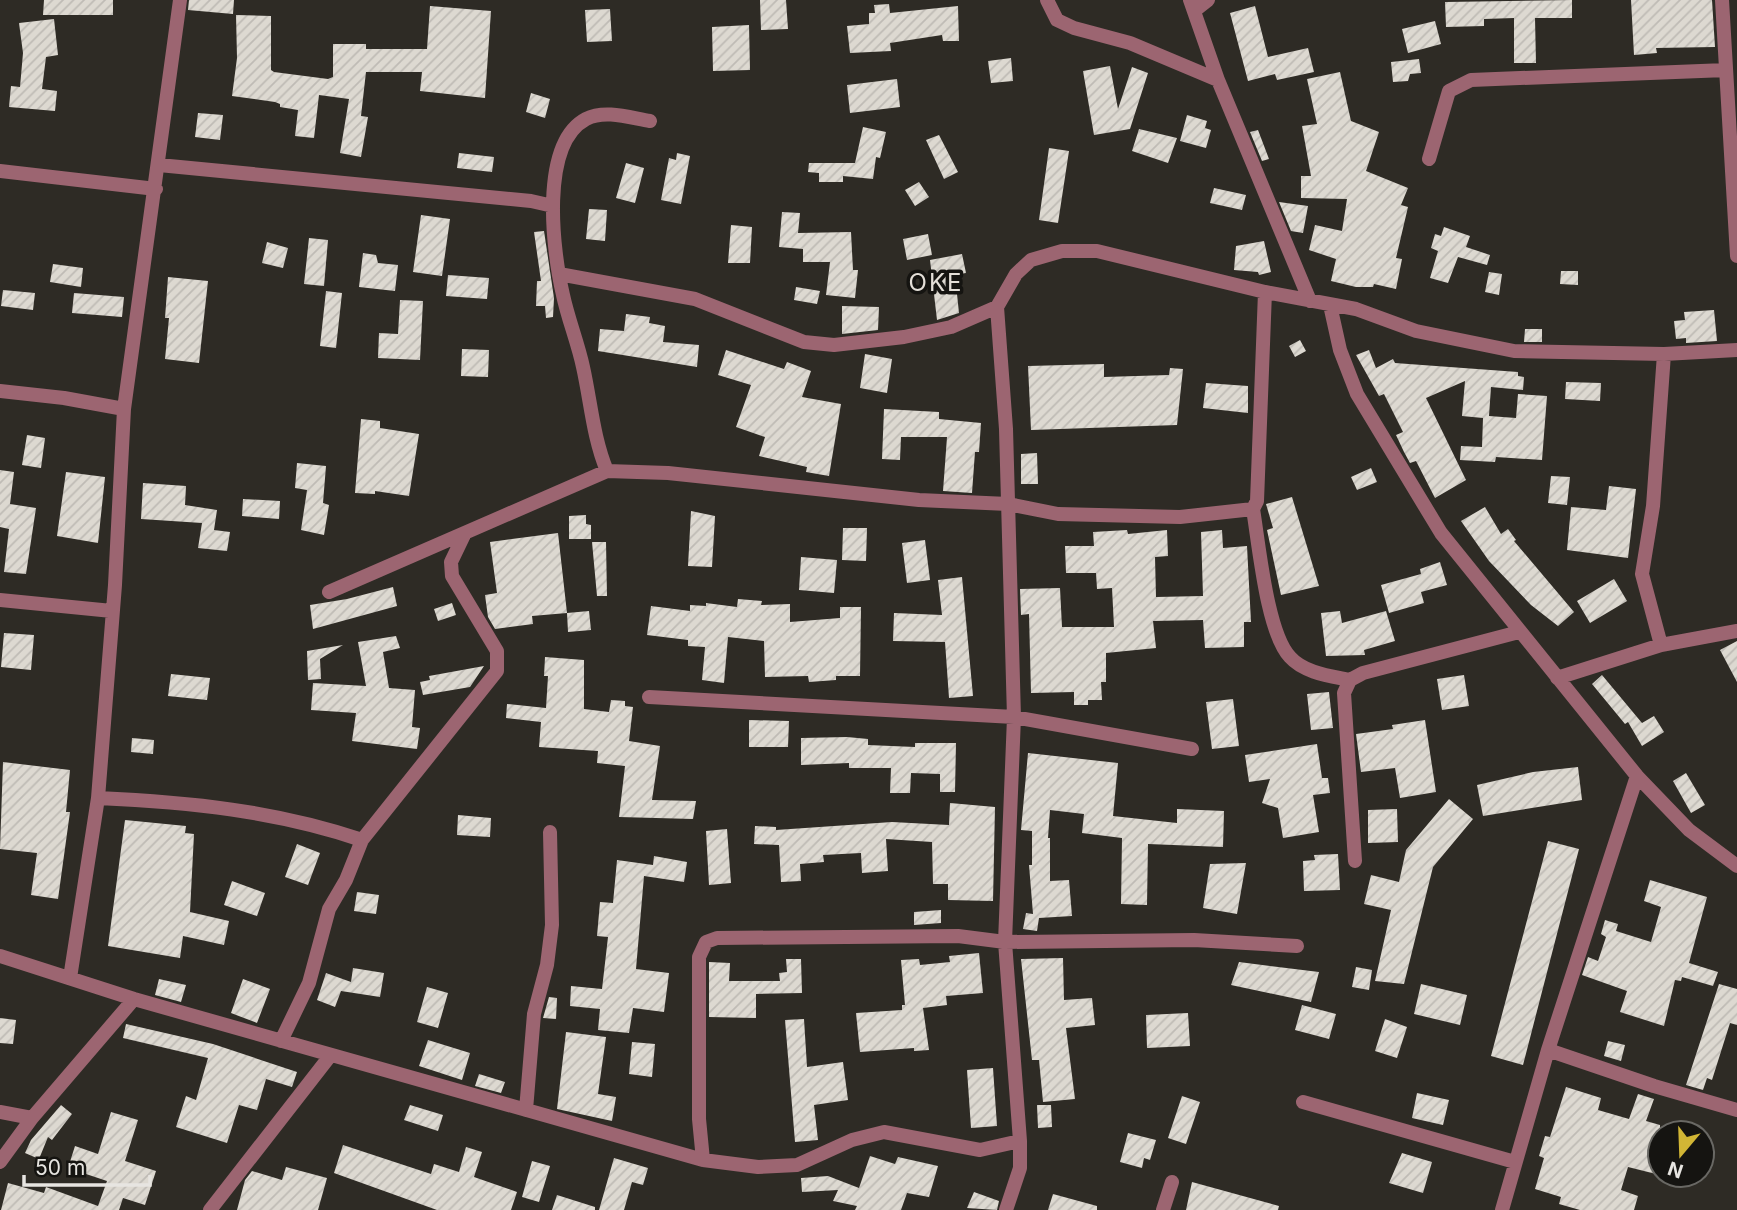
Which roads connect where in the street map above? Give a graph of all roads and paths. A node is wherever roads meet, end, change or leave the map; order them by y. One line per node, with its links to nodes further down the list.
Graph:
1 (180, 0): 11 (street)
2 (1047, 0): 7 (street)
3 (1208, 0): 5 (street)
4 (1722, 0): 6 (street)
5 (1192, 6): 7 (street)
6 (1726, 69): 9 (street); 10 (street)
7 (1218, 80): 18 (street)
8 (650, 121): 14 (street)
9 (1733, 140): 15 (street)
10 (1429, 159)
11 (159, 165): 13 (street); 14 (street)
12 (0, 171): 13 (street)
13 (156, 189): 24 (street)
14 (553, 206): 16 (street)
15 (1737, 256)
16 (559, 274): 20 (street); 25 (street)
17 (1265, 292): 18 (street); 20 (street); 27 (street)
18 (1310, 301): 19 (street)
19 (1331, 305): 22 (street); 33 (street)
20 (997, 307): 26 (street)
21 (1737, 350): 22 (street)
22 (1664, 354): 34 (street)
23 (0, 391): 24 (street)
24 (124, 409): 31 (street)
25 (607, 471): 26 (street); 28 (street)
26 (1008, 504): 27 (street); 38 (street)
27 (1253, 509): 36 (street)
28 (464, 535): 29 (street); 43 (street)
29 (329, 592)
30 (0, 600): 31 (street)
31 (112, 611): 41 (street)
32 (1737, 631): 34 (street)
33 (1519, 632): 35 (street); 36 (street)
34 (1661, 645): 35 (street)
35 (1557, 678): 40 (street)
36 (1350, 681): 44 (street)
37 (649, 697): 38 (street)
38 (1014, 717): 39 (street); 46 (street)
39 (1192, 749)
40 (1637, 776): 45 (street); 52 (street)
41 (98, 798): 43 (street); 49 (street)
42 (550, 832): 55 (street)
43 (362, 841): 51 (street)
44 (1355, 861)
45 (1737, 866)
46 (1005, 942): 47 (street); 59 (street); 60 (street)
47 (1297, 946)
48 (0, 957): 49 (street)
49 (70, 978): 50 (street)
50 (134, 999): 51 (street); 58 (street)
51 (281, 1041): 53 (street)
52 (1548, 1050): 56 (street); 62 (street)
53 (330, 1056): 55 (street); 64 (street)
54 (1303, 1102): 62 (street)
55 (526, 1110): 60 (street)
56 (1737, 1110)
57 (0, 1112): 58 (street)
58 (32, 1118): 61 (street)
59 (1020, 1141): 60 (street); 65 (street)
60 (703, 1160)
61 (0, 1162)
62 (1515, 1162): 67 (street)
63 (1171, 1182): 66 (street)
64 (210, 1210)
65 (1006, 1210)
66 (1163, 1210)
67 (1502, 1210)

